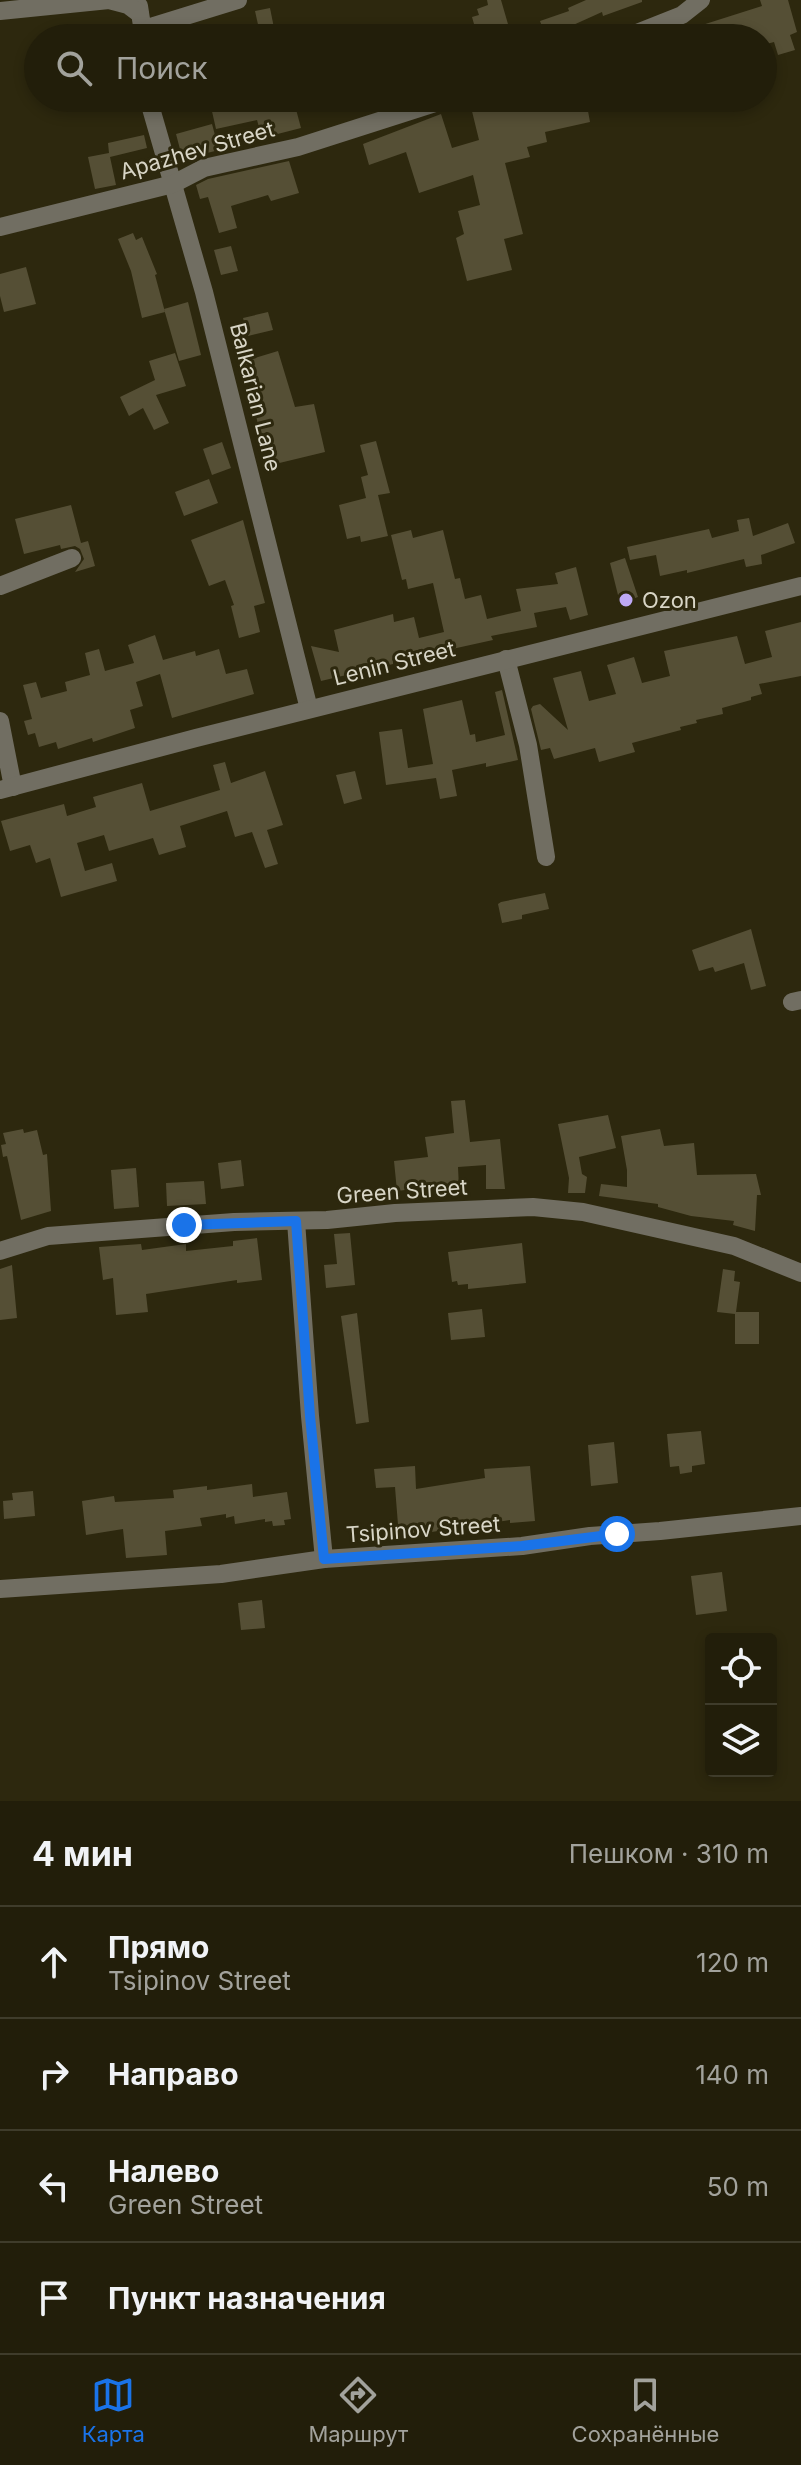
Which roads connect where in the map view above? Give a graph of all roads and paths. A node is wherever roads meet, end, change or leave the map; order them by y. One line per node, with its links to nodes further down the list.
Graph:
1 (238, 0): 4 (street)
2 (701, 0): 5 (street)
3 (0, 11): 4 (street)
4 (141, 20)
5 (659, 24)
6 (152, 112): 8 (street, Balkarian Lane)
7 (407, 112): 8 (street, Apazhev Street)
8 (173, 184): 9 (street, Apazhev Street); 14 (street, Balkarian Lane)
9 (0, 227)
10 (72, 558): 11 (street)
11 (0, 586)
12 (801, 586): 13 (street, Lenin Street)
13 (506, 659): 14 (street, Lenin Street); 17 (street)
14 (309, 709): 16 (street, Lenin Street)
15 (0, 721): 16 (street)
16 (6, 788)
17 (546, 857)
18 (296, 1221): 19 (street, Green Street); 20 (street, Green Street); 22 (street)
19 (0, 1251)
20 (801, 1273)
21 (801, 1516): 22 (street, Tsipinov Street)
22 (324, 1559): 23 (street, Tsipinov Street)
23 (0, 1589)

